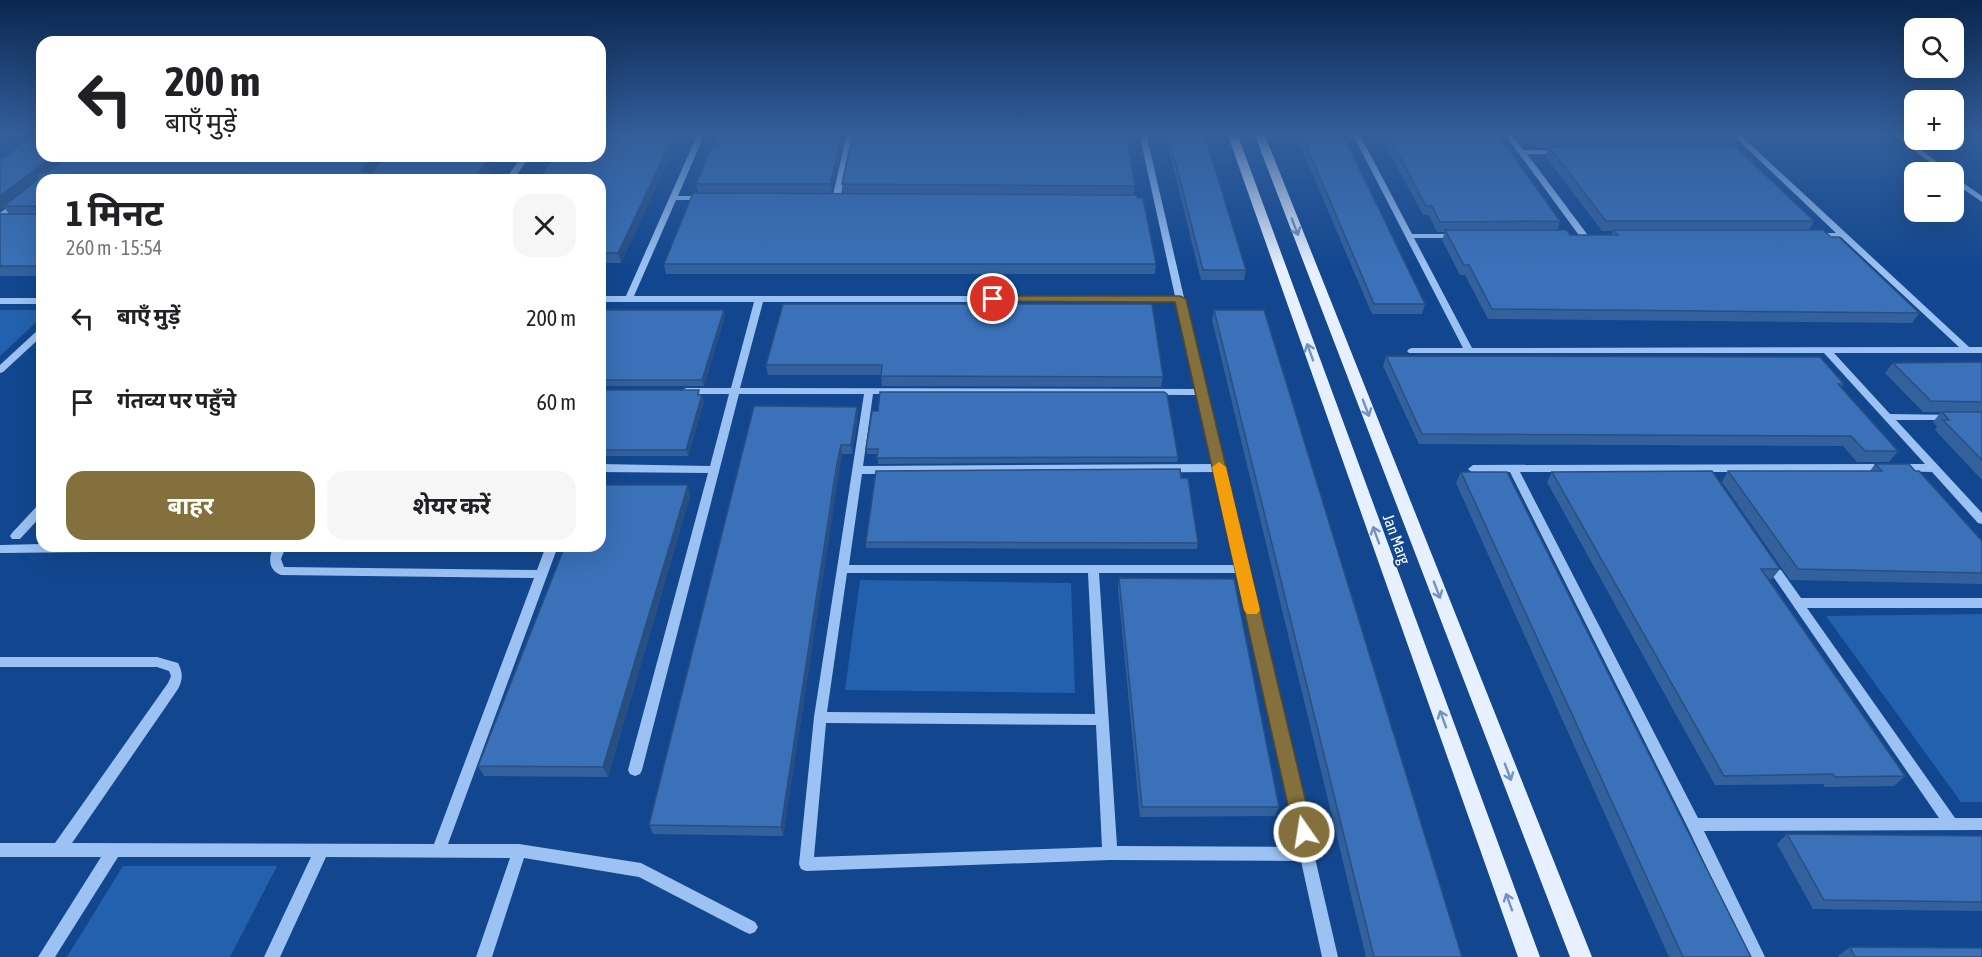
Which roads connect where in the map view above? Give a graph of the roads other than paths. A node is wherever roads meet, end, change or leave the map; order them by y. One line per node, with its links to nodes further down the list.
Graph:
1 (683, 178): 11 (street)
2 (841, 178): 14 (street)
3 (1149, 178): 29 (street)
4 (1248, 178): 86 (main road, Jan Marg, one-way to 4)
5 (1276, 178): 87 (main road, one-way to 87)
6 (1378, 178): 21 (street)
7 (1540, 178): 24 (street)
8 (1782, 178): 20 (street)
9 (1964, 186): 16 (street)
10 (25, 197): 17 (street)
11 (674, 198): 12 (street); 27 (street)
12 (708, 198)
13 (825, 199): 14 (street)
14 (836, 199): 15 (street)
15 (848, 199)
16 (1982, 200)
17 (0, 219): 18 (street)
18 (10, 220)
19 (1808, 235): 20 (street)
20 (1844, 235): 34 (street)
21 (1409, 236): 22 (street); 37 (street)
22 (1467, 236)
23 (1572, 236): 24 (street)
24 (1584, 236): 25 (street)
25 (1596, 236)
26 (606, 299): 27 (street)
27 (629, 299): 28 (street)
28 (759, 299): 29 (street); 40 (street)
29 (1180, 299): 42 (street)
30 (0, 301): 31 (street)
31 (36, 301)
32 (36, 337): 38 (street)
33 (1826, 350): 34 (street); 37 (street); 43 (street)
34 (1967, 350): 35 (street)
35 (1982, 350)
36 (1412, 351): 37 (street)
37 (1469, 351)
38 (0, 370)
39 (679, 391): 40 (street)
40 (735, 391): 41 (street); 50 (street)
41 (869, 391): 42 (street); 51 (street)
42 (1202, 392): 46 (street)
43 (1887, 417): 44 (street); 47 (street)
44 (1958, 417)
45 (606, 468): 50 (street)
46 (1219, 468): 51 (street); 62 (street)
47 (1935, 468): 49 (street); 53 (street)
48 (1473, 469): 49 (street)
49 (1513, 469): 72 (street)
50 (714, 470): 69 (street)
51 (858, 470): 60 (street)
52 (36, 514): 54 (street)
53 (1982, 520)
54 (16, 536)
55 (0, 549): 56 (street)
56 (36, 549)
57 (276, 552): 63 (street)
58 (550, 552): 63 (street)
59 (1764, 555): 64 (street)
60 (843, 569): 61 (street); 67 (street)
61 (1093, 569): 62 (street); 68 (street)
62 (1242, 569): 80 (street)
63 (541, 574): 78 (street)
64 (1797, 603): 65 (street); 70 (street)
65 (1982, 603)
66 (0, 662): 74 (street)
67 (820, 717): 68 (street); 79 (street)
68 (1103, 720): 79 (street)
69 (635, 770)
70 (1951, 824): 71 (street); 72 (street)
71 (1982, 824)
72 (1694, 825): 88 (street)
73 (0, 850): 74 (street)
74 (59, 850): 75 (street)
75 (114, 850): 77 (street); 82 (street)
76 (519, 851): 78 (street); 81 (street); 84 (street)
77 (321, 852): 78 (street); 83 (street)
78 (438, 852)
79 (1110, 853): 80 (street)
80 (1308, 854): 85 (street)
81 (750, 927)
82 (46, 957)
83 (272, 957)
84 (484, 957)
85 (1330, 957)
86 (1529, 957)
87 (1581, 957)
88 (1757, 957)

